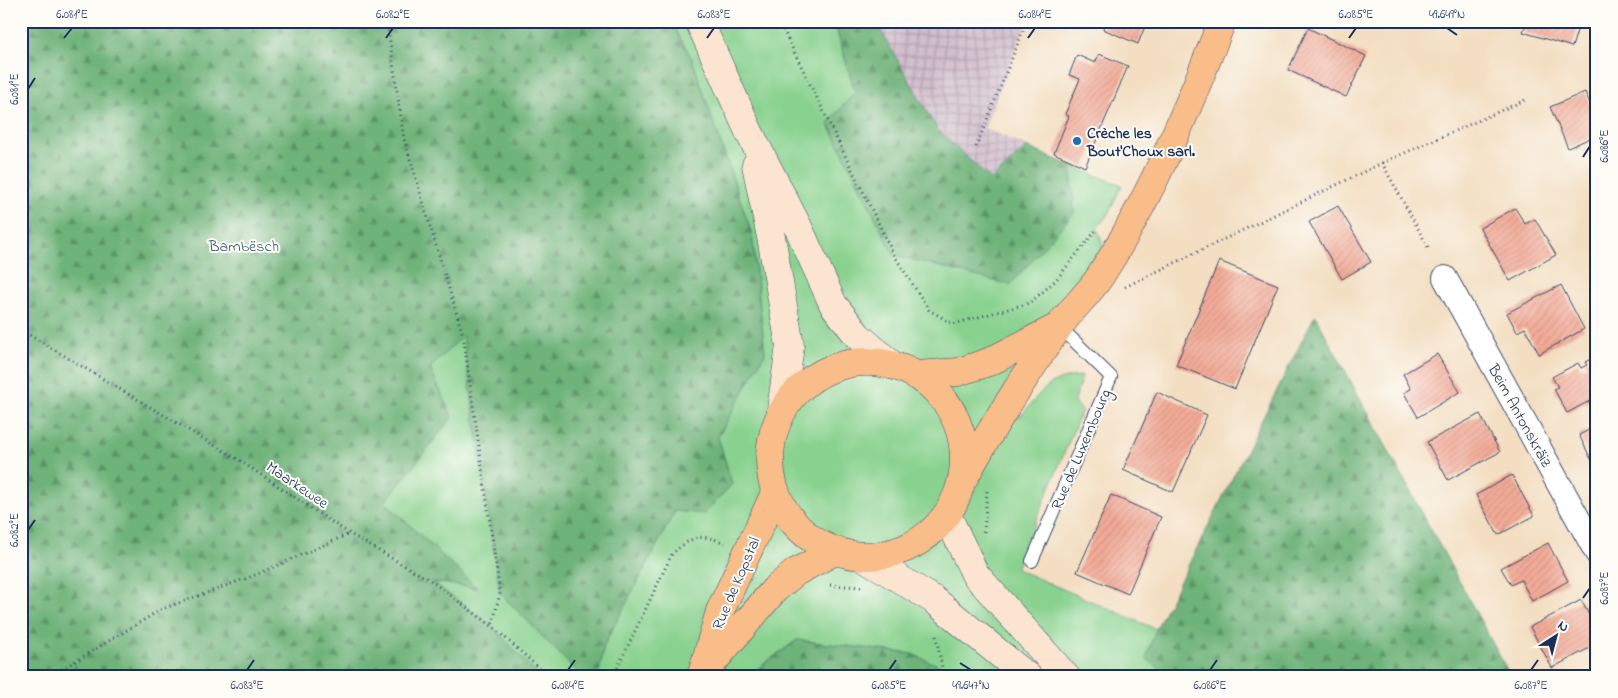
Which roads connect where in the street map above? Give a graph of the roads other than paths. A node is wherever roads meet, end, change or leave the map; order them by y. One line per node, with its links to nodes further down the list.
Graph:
1 (699, 21): 3 (main road)
2 (1222, 21): 5 (main road)
3 (749, 132): 6 (main road); 8 (main road)
4 (1445, 278): 13 (street, Beim Antonskräiz)
5 (1059, 326): 7 (main road); 9 (main road); 15 (lane, Rue de Luxembourg)
6 (892, 365): 7 (main road); 8 (main road)
7 (916, 375): 9 (main road)
8 (781, 410): 10 (main road)
9 (975, 485): 11 (main road)
10 (775, 493): 12 (main road); 16 (main road, Rue de Kopstal)
11 (947, 515): 14 (main road); 18 (main road)
12 (835, 552): 14 (main road); 16 (main road, Rue de Kopstal)
13 (1597, 553)
14 (864, 557): 17 (main road)
15 (1032, 561)
16 (701, 676)
17 (1028, 677)
18 (1066, 677)

